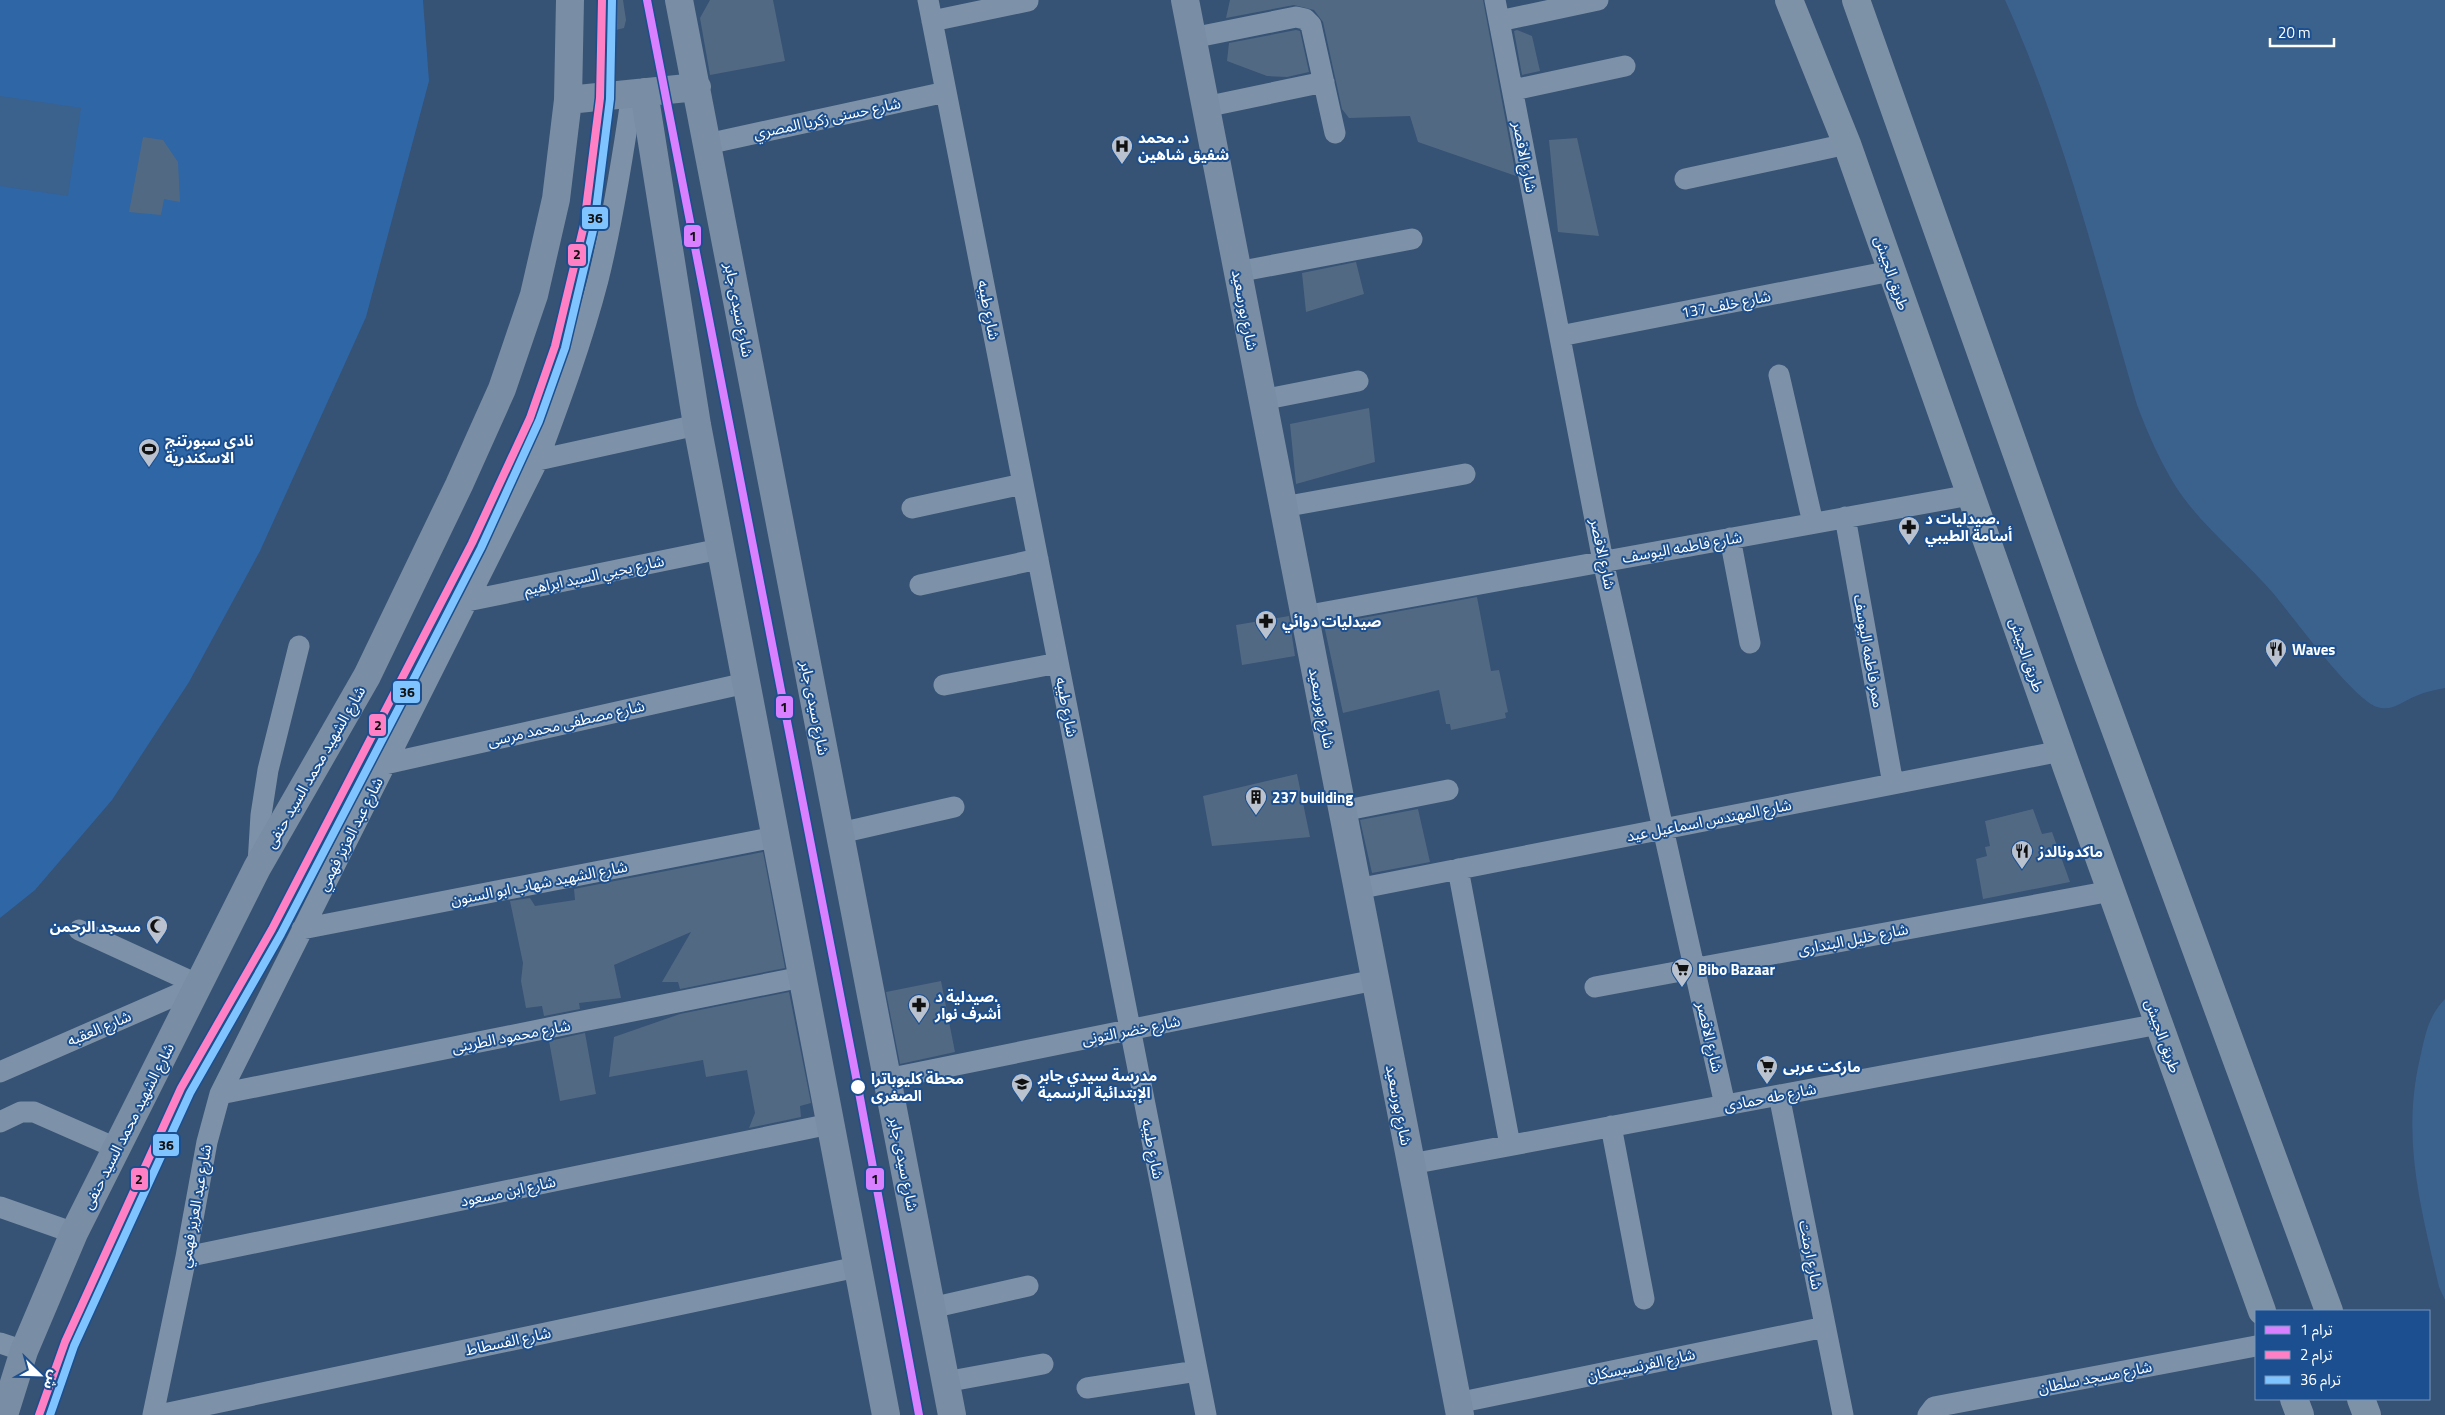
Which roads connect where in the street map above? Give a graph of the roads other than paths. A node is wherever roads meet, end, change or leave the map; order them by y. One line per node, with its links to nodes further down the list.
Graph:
1 (570, 0): 19 (street, شارع الشهيد محمد السيد حنفى)
2 (679, 0): 15 (street, شارع سيدى جابر)
3 (928, 0): 10 (street, شارع طيبه)
4 (1185, 0): 12 (street, شارع بورسعيد)
5 (1495, 0): 11 (street, شارع الاقصر)
6 (1598, 0): 11 (street)
7 (1789, 0): 23 (highway, طريق الجيش)
8 (1856, 0): 94 (highway)
9 (1028, 1): 10 (street)
10 (932, 21): 17 (street, شارع طيبه)
11 (1500, 21): 16 (street, شارع الاقصر)
12 (1192, 38): 14 (street); 20 (street, شارع بورسعيد)
13 (1626, 66): 16 (street)
14 (1324, 82): 20 (street); 21 (street)
15 (697, 87): 18 (street); 22 (street, شارع سيدى جابر)
16 (1513, 90): 28 (street, شارع الاقصر)
17 (946, 92): 22 (street, شارع حسنى زكريا المصري); 35 (street, شارع طيبه)
18 (638, 93): 19 (street); 32 (street); 33 (street, شارع عبد العزيز فهمي)
19 (568, 100): 62 (street, شارع الشهيد محمد السيد حنفى)
20 (1205, 107): 27 (street, شارع بورسعيد)
21 (1335, 133)
22 (707, 144): 60 (street, شارع سيدى جابر)
23 (1847, 144): 24 (street); 26 (highway, طريق الجيش)
24 (1685, 179)
25 (1412, 239): 27 (street)
26 (1891, 271): 28 (street, شارع خلف 137); 36 (highway, طريق الجيش)
27 (1237, 272): 31 (street, شارع بورسعيد)
28 (1560, 336): 44 (street, شارع الاقصر)
29 (1779, 375): 40 (street)
30 (1358, 381): 31 (street)
31 (1262, 400): 37 (street, شارع بورسعيد)
32 (697, 425): 33 (street); 42 (street)
33 (538, 460): 46 (street, شارع عبد العزيز فهمي)
34 (1465, 474): 37 (street)
35 (1023, 484): 38 (street); 43 (street, شارع طيبه)
36 (1970, 495): 39 (street, شارع فاطمه اليوسف); 53 (highway, طريق الجيش)
37 (1283, 507): 47 (street, شارع بورسعيد)
38 (912, 508)
39 (1846, 517): 40 (street, شارع فاطمه اليوسف); 55 (street, ممر فاطمه اليوسف)
40 (1813, 523): 41 (street, شارع فاطمه اليوسف)
41 (1730, 538): 44 (street, شارع فاطمه اليوسف); 48 (street)
42 (720, 549): 46 (street, شارع يحيي السيد ابراهيم); 51 (street)
43 (1038, 559): 45 (street); 50 (street, شارع طيبه)
44 (1603, 561): 47 (street, شارع فاطمه اليوسف); 59 (street, شارع الاقصر)
45 (920, 585)
46 (467, 601): 54 (street, شارع عبد العزيز فهمي)
47 (1304, 616): 58 (street, شارع بورسعيد)
48 (1750, 643)
49 (299, 646): 62 (street)
50 (1058, 663): 52 (street); 74 (street, شارع طيبه)
51 (746, 683): 54 (street, شارع مصطفى محمد مرسى); 61 (street)
52 (944, 684)
53 (2061, 751): 55 (street, شارع المهندس اسماعيل عيد); 65 (highway, طريق الجيش)
54 (385, 764): 66 (street, شارع عبد العزيز فهمي)
55 (1893, 784): 59 (street, شارع المهندس اسماعيل عيد)
56 (1448, 790): 58 (street)
57 (954, 807): 60 (street)
58 (1342, 811): 64 (street, شارع بورسعيد)
59 (1663, 829): 63 (street, شارع المهندس اسماعيل عيد); 68 (street, شارع الاقصر)
60 (840, 833): 76 (street, شارع سيدى جابر)
61 (775, 837): 66 (street, شارع الشهيد شهاب ابو السنون); 69 (street)
62 (257, 868): 71 (street, شارع الشهيد محمد السيد حنفى)
63 (1458, 869): 64 (street, شارع المهندس اسماعيل عيد); 83 (street)
64 (1357, 889): 70 (street, شارع بورسعيد)
65 (2111, 891): 68 (street, شارع خليل البندارى); 73 (highway, طريق الجيش)
66 (302, 929): 77 (street, شارع عبد العزيز فهمي)
67 (79, 930): 71 (street)
68 (1694, 969): 72 (street, شارع خليل البندارى); 79 (street, شارع الاقصر)
69 (802, 977): 77 (street, شارع محمود الطرينى); 81 (street)
70 (1375, 980): 74 (street, شارع خضر التونى); 85 (street, شارع بورسعيد)
71 (199, 985): 75 (street, شارع العقبه); 84 (street, شارع الشهيد محمد السيد حنفى)
72 (1595, 987)
73 (2159, 1024): 78 (street, شارع طه حمادى); 93 (highway, طريق الجيش)
74 (1130, 1030): 76 (street, شارع خضر التونى); 99 (street, شارع طيبه)
75 (0, 1072)
76 (887, 1079): 92 (street, شارع سيدى جابر)
77 (220, 1094): 88 (street, شارع عبد العزيز فهمي)
78 (1779, 1095): 79 (street, شارع طه حمادى); 95 (street, شارع ارمنت)
79 (1725, 1105): 82 (street, شارع طه حمادى)
80 (0, 1122): 84 (street)
81 (830, 1124): 88 (street, شارع ابن مسعود); 89 (street)
82 (1611, 1126): 83 (street, شارع طه حمادى); 91 (street)
83 (1510, 1145): 85 (street, شارع طه حمادى)
84 (116, 1148): 87 (street, شارع الشهيد محمد السيد حنفى)
85 (1411, 1164): 104 (street, شارع بورسعيد)
86 (0, 1207): 87 (street)
87 (74, 1233): 97 (street, شارع الشهيد محمد السيد حنفى)
88 (186, 1257): 107 (street, شارع عبد العزيز فهمي)
89 (857, 1267): 108 (street, شارع الفسطاط); 109 (street)
90 (1028, 1286): 92 (street)
91 (1644, 1299)
92 (931, 1308): 100 (street, شارع سيدى جابر)
93 (2262, 1310)
94 (2329, 1310)
95 (1825, 1327): 104 (street, شارع الفرنسيسكان); 112 (street, شارع ارمنت)
96 (2255, 1346): 105 (street, شارع مسجد سلطان)
97 (12, 1347): 106 (street, شارع الشهيد محمد السيد حنفى)
98 (1043, 1364): 100 (street)
99 (1197, 1370): 101 (street); 111 (street, شارع طيبه)
100 (946, 1382): 110 (street, شارع سيدى جابر)
101 (1086, 1388)
102 (2294, 1400): 113 (highway)
103 (2361, 1400): 114 (highway)
104 (1459, 1409)
105 (1931, 1411)
106 (4, 1415)
107 (153, 1415)
108 (158, 1415)
109 (886, 1415)
110 (952, 1415)
111 (1206, 1415)
112 (1843, 1415)
113 (2300, 1415)
114 (2367, 1415)

